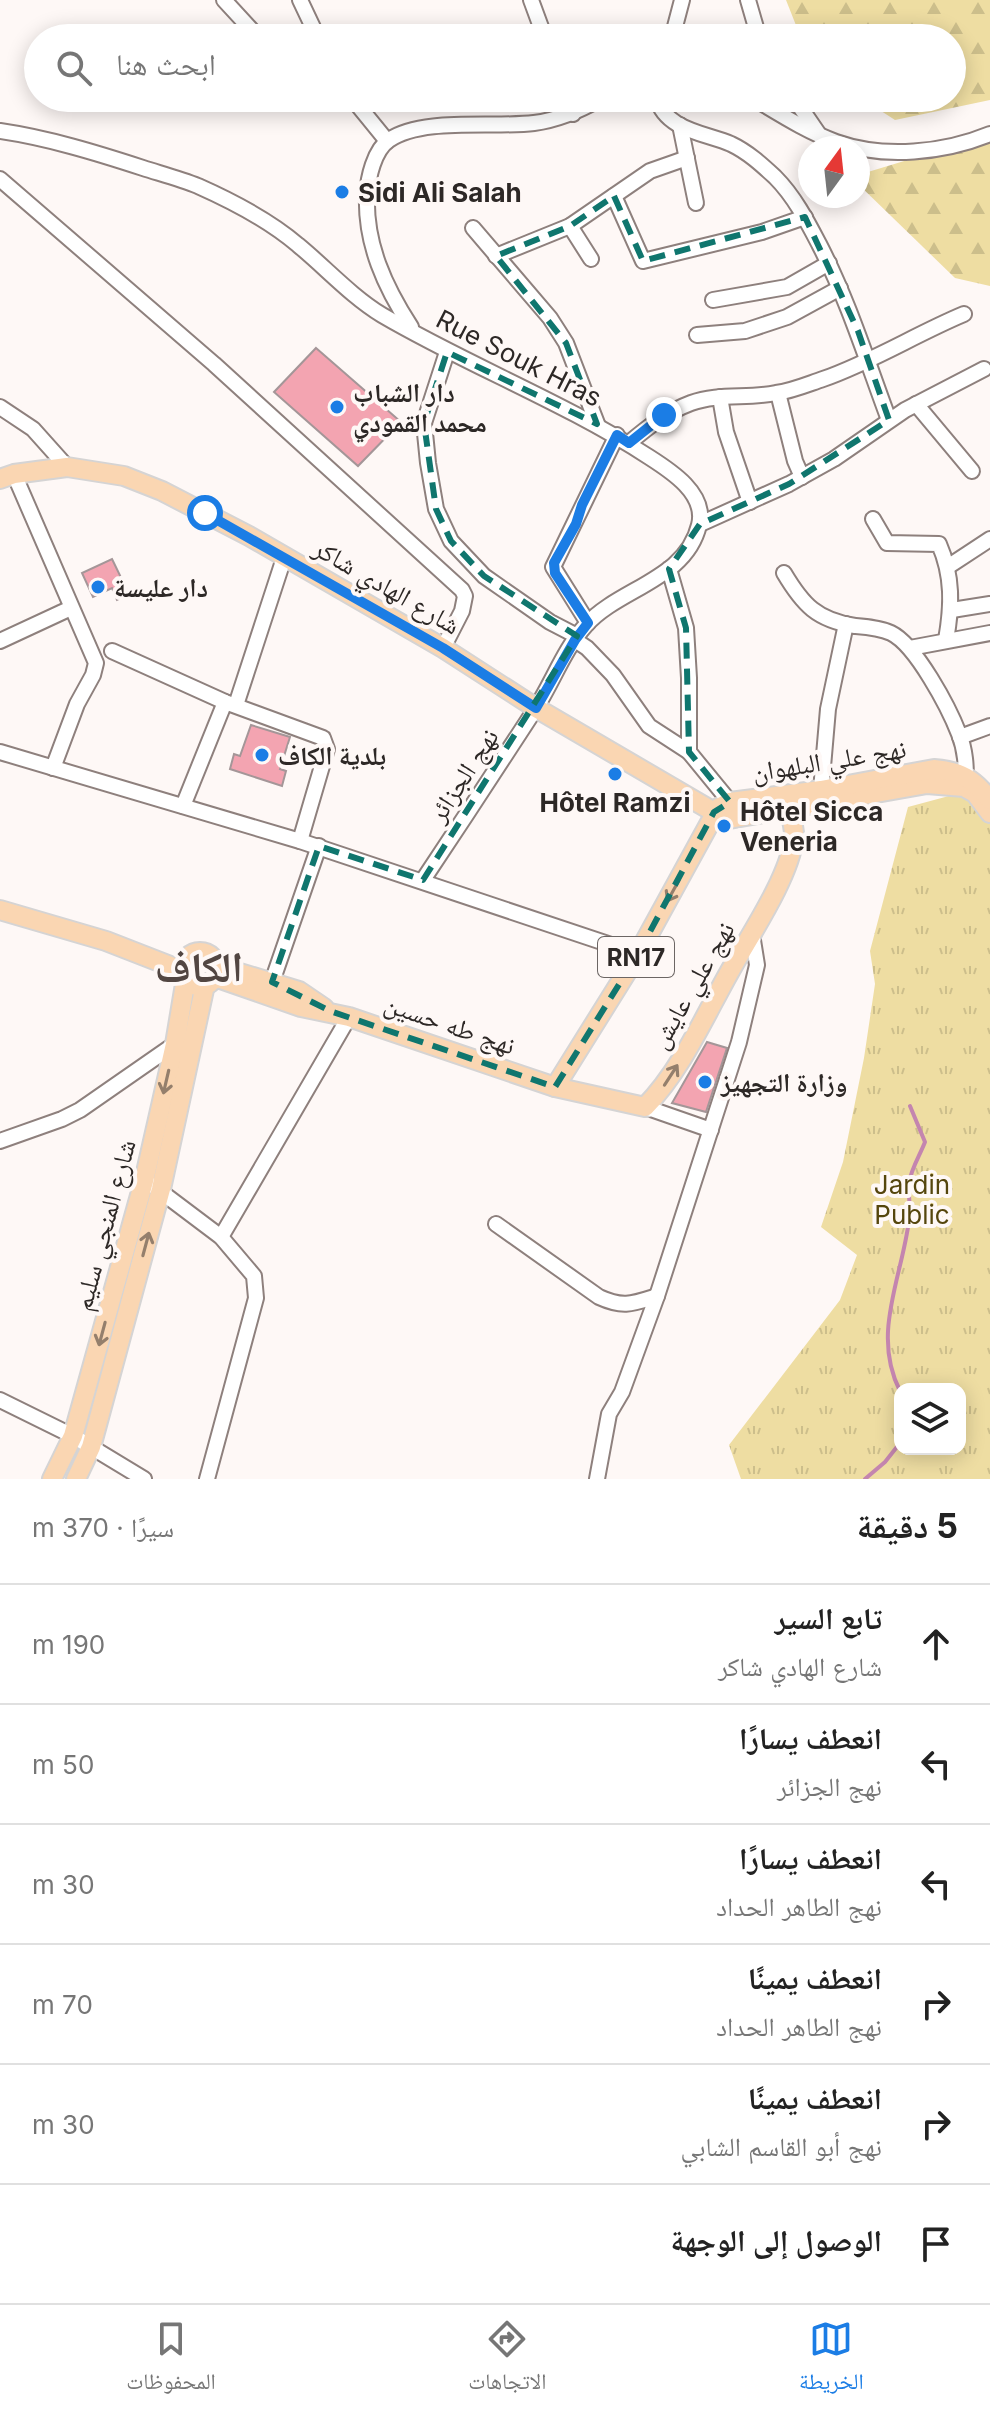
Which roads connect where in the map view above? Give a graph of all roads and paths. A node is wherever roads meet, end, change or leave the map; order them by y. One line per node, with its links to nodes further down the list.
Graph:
1 (224, 0): 6 (street)
2 (300, 0): 7 (street)
3 (531, 0): 8 (street)
4 (682, 0): 9 (street)
5 (748, 0): 10 (street)
6 (246, 24)
7 (311, 24)
8 (540, 24)
9 (676, 24)
10 (755, 24)
11 (363, 112): 21 (street)
12 (577, 112): 16 (street)
13 (663, 112): 17 (street)
14 (778, 112): 19 (street)
15 (803, 112): 19 (street)
16 (573, 114): 21 (street)
17 (680, 125): 22 (street); 26 (street)
18 (0, 131): 35 (street, Rue Souk Hras)
19 (818, 134): 20 (street)
20 (990, 134)
21 (387, 141): 35 (street)
22 (687, 158): 24 (street); 25 (street)
23 (0, 179): 68 (street)
24 (614, 196): 26 (street); 27 (street)
25 (696, 203)
26 (805, 217): 31 (street)
27 (570, 226): 29 (street); 30 (street)
28 (473, 228): 29 (street)
29 (496, 256): 45 (street)
30 (591, 259)
31 (829, 263): 32 (street); 33 (street)
32 (840, 288): 36 (street); 38 (street)
33 (713, 300)
34 (964, 314): 38 (street)
35 (413, 331): 37 (street, Rue Souk Hras)
36 (697, 335)
37 (447, 352): 45 (street, Rue Souk Hras); 65 (street)
38 (868, 362): 40 (street); 44 (street)
39 (984, 369): 42 (street)
40 (778, 393): 41 (street); 50 (street)
41 (720, 397): 46 (street); 51 (street)
42 (916, 404): 44 (street); 48 (street)
43 (0, 407): 47 (street)
44 (889, 420): 50 (street)
45 (598, 426): 46 (street, Rue Souk Hras)
46 (623, 439): 53 (street, Rue Souk Hras); 62 (street)
47 (67, 467): 49 (main road, شارع الهادي شاكر); 55 (main road, شارع الهادي شاكر)
48 (972, 471)
49 (7, 476): 60 (street)
50 (802, 477): 51 (street)
51 (750, 502): 53 (street)
52 (873, 519): 56 (street)
53 (700, 524): 57 (street, نهج الجزائر)
54 (990, 539): 56 (street)
55 (284, 558): 68 (main road, شارع الهادي شاكر); 71 (street)
56 (949, 566): 61 (street)
57 (669, 569): 62 (street, نهج الجزائر); 76 (street)
58 (784, 573): 63 (street)
59 (990, 604): 61 (street)
60 (71, 608): 67 (street); 77 (street)
61 (952, 610): 66 (street)
62 (588, 623): 65 (street, نهج الجزائر)
63 (846, 624): 69 (street); 79 (street)
64 (990, 633): 66 (street)
65 (576, 638): 72 (street, نهج الجزائر); 76 (street)
66 (946, 640): 69 (street)
67 (0, 641)
68 (443, 648): 72 (main road, شارع الهادي شاكر)
69 (910, 648): 74 (street)
70 (112, 651): 71 (street)
71 (230, 703): 82 (street); 85 (street)
72 (536, 708): 84 (main road, شارع الهادي شاكر); 87 (street, نهج الجزائر)
73 (990, 726): 74 (street)
74 (960, 737): 78 (street)
75 (0, 752): 77 (street)
76 (689, 752): 84 (street)
77 (53, 768): 82 (street)
78 (965, 781): 79 (main road, نهج علي البلهوان); 80 (main road); 81 (main road, نهج علي البلهوان); 83 (main road)
79 (821, 790): 81 (main road, نهج علي البلهوان)
80 (990, 800)
81 (787, 802): 84 (main road, نهج علي البلهوان); 89 (main road, نهج علي عايش)
82 (183, 806): 85 (street)
83 (990, 813)
84 (720, 814): 90 (main road, RN17, one-way to 90)
85 (300, 841): 86 (street)
86 (319, 846): 87 (street); 93 (street)
87 (423, 880): 90 (street)
88 (0, 910): 91 (main road)
89 (752, 934): 98 (main road, نهج علي عايش, one-way to 89); 99 (street)
90 (638, 954): 97 (main road, RN17)
91 (186, 968): 92 (main road); 92 (main road); 96 (main road, شارع المنجي سليم)
92 (212, 976): 93 (main road, نهج طه حسين); 94 (main road, نهج طه حسين); 101 (main road, شارع المنجي سليم)
93 (272, 982): 94 (main road, نهج طه حسين)
94 (330, 1011): 95 (main road, نهج طه حسين)
95 (349, 1017): 97 (main road, نهج طه حسين); 103 (street)
96 (175, 1044): 100 (street); 101 (main road, شارع المنجي سليم, one-way to 101)
97 (555, 1087): 98 (main road)
98 (645, 1107): 99 (street)
99 (711, 1130): 104 (street)
100 (0, 1141)
101 (152, 1185): 103 (street); 106 (main road, شارع المنجي سليم, one-way to 106); 107 (main road, شارع المنجي سليم, one-way to 101)
102 (496, 1224): 104 (street)
103 (221, 1237): 111 (street)
104 (657, 1296): 112 (street)
105 (0, 1400): 106 (street)
106 (73, 1436): 107 (street); 108 (main road, شارع المنجي سليم)
107 (91, 1447): 109 (main road, شارع المنجي سليم); 110 (street)
108 (52, 1479)
109 (76, 1479)
110 (144, 1479)
111 (207, 1479)
112 (597, 1479)

